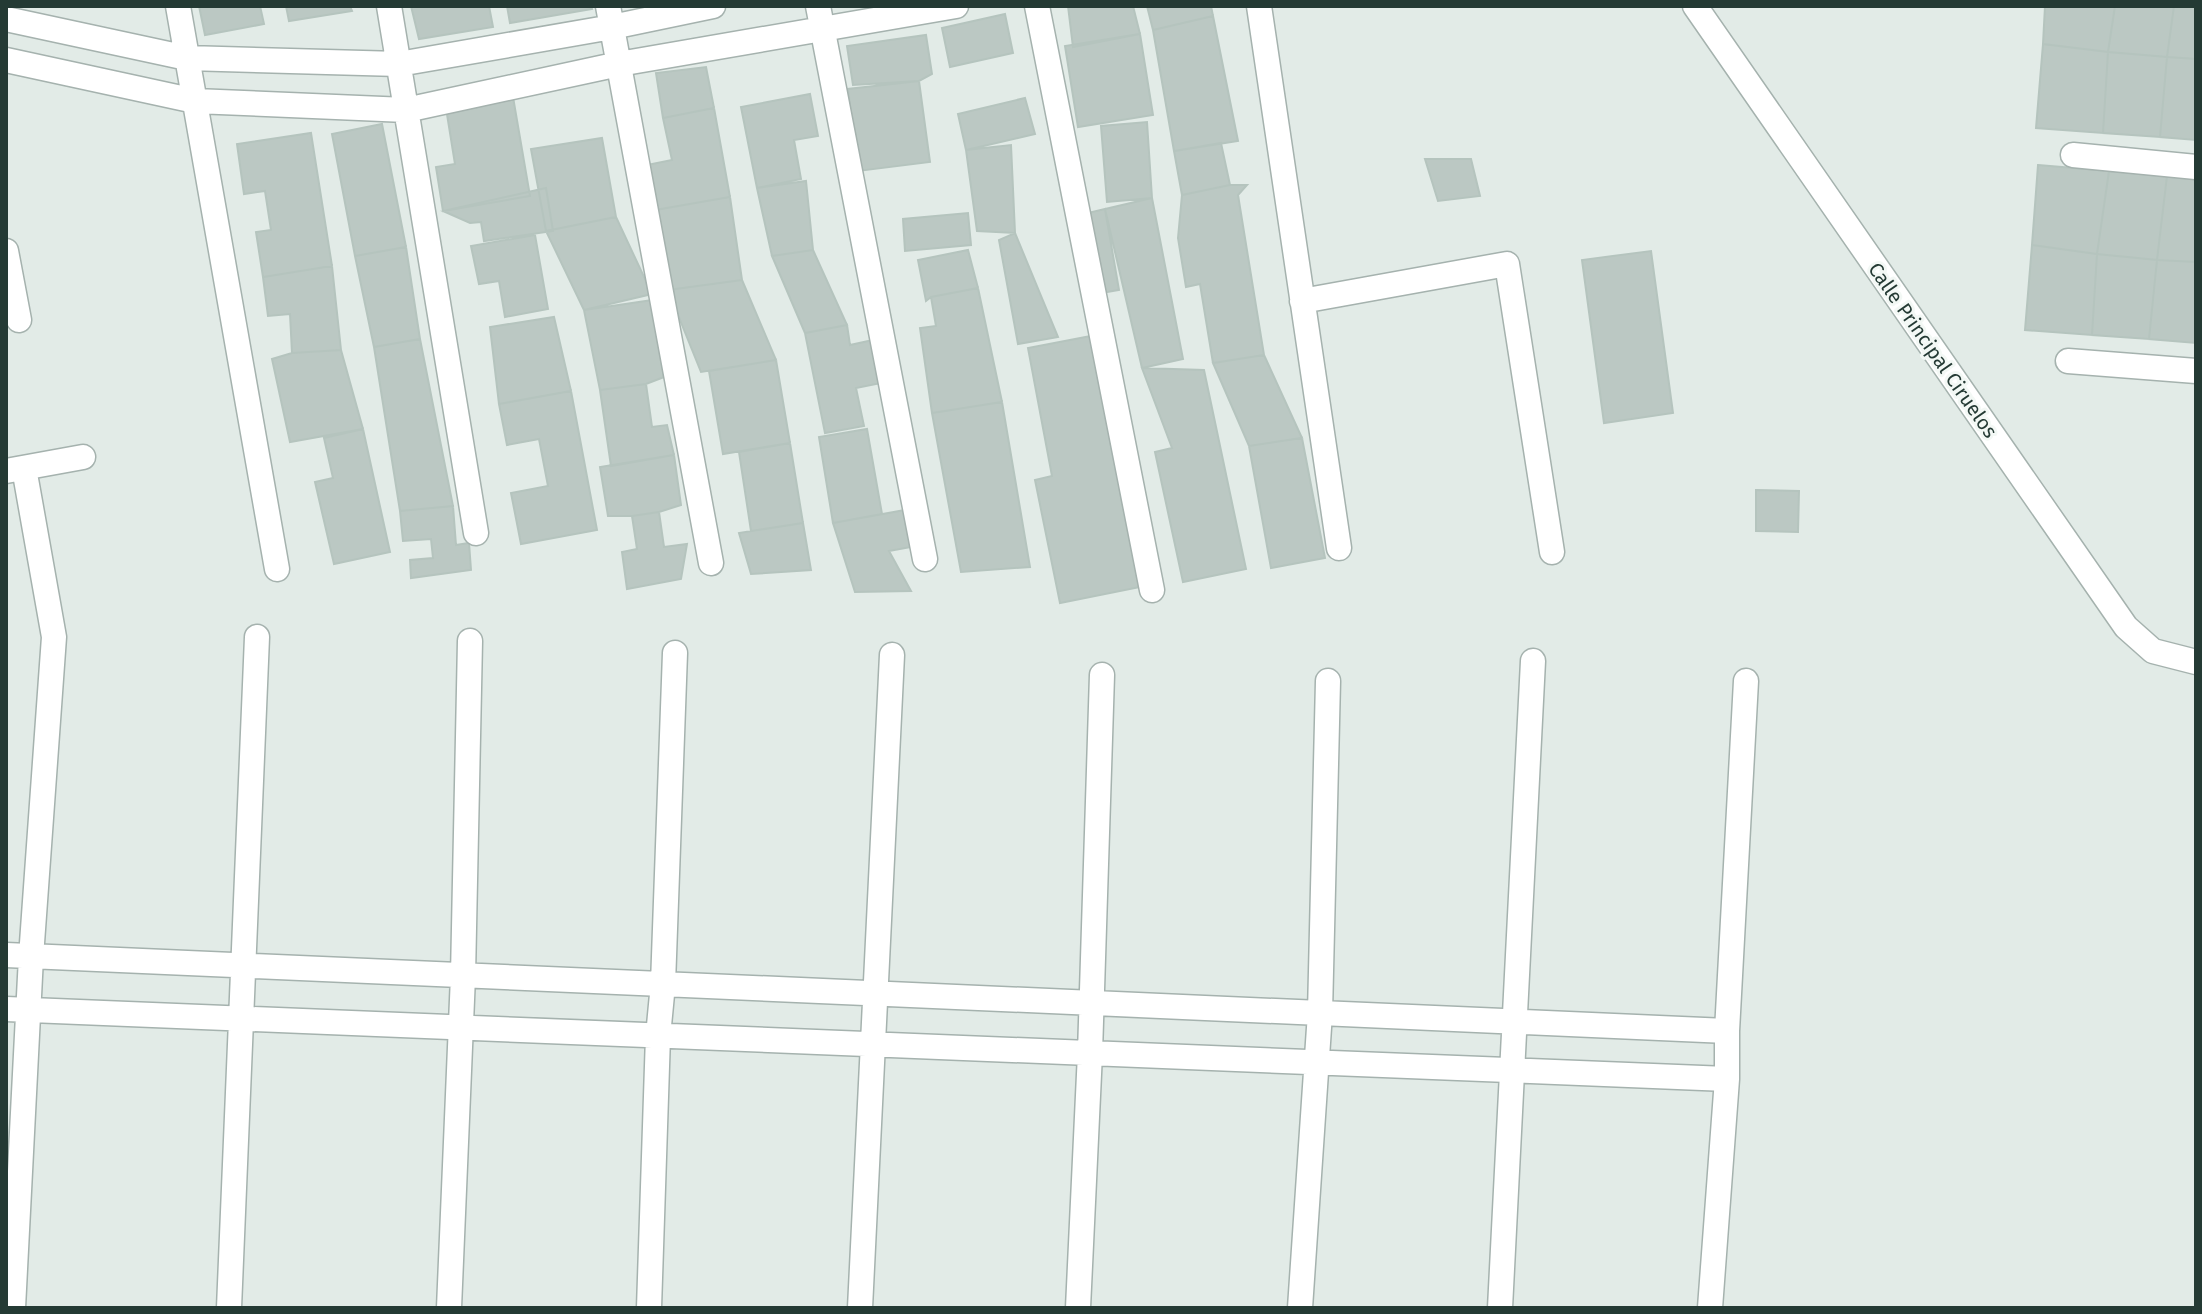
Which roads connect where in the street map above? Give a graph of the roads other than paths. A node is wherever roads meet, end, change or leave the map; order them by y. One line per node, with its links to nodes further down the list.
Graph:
1 (178, 6): 11 (street)
2 (389, 6): 13 (street)
3 (713, 6): 8 (street)
4 (956, 6): 9 (street)
5 (1037, 6): 32 (street)
6 (1259, 6): 20 (street)
7 (1695, 6): 38 (street, Calle Principal Ciruelos)
8 (610, 16): 13 (street); 14 (street)
9 (821, 18): 14 (street); 29 (street)
10 (6, 19): 11 (street)
11 (187, 58): 13 (street); 15 (street)
12 (6, 60): 15 (street)
13 (399, 64): 16 (street)
14 (619, 64): 16 (street); 30 (street)
15 (195, 101): 16 (street); 31 (street)
16 (406, 110): 26 (street)
17 (2073, 155): 18 (street)
18 (2196, 167)
19 (6, 251): 21 (street)
20 (1302, 301): 27 (street); 28 (street)
21 (19, 320)
22 (2068, 361): 23 (street)
23 (2196, 371)
24 (83, 457): 25 (street)
25 (15, 469): 43 (street)
26 (476, 533)
27 (1339, 548)
28 (1552, 552)
29 (925, 559)
30 (711, 563)
31 (277, 569)
32 (1152, 590)
33 (257, 637): 44 (street)
34 (470, 641): 45 (street)
35 (675, 653): 46 (street)
36 (892, 655): 47 (street)
37 (1533, 661): 52 (street)
38 (2196, 662)
39 (1102, 675): 48 (street)
40 (1328, 681): 50 (street)
41 (1746, 681): 54 (street)
42 (6, 955): 43 (street)
43 (31, 957): 44 (street); 49 (street)
44 (243, 966): 45 (street); 51 (street)
45 (463, 976): 46 (street); 53 (street)
46 (663, 984): 47 (street); 55 (street)
47 (876, 993): 48 (street); 56 (street)
48 (1092, 1003): 50 (street); 57 (street)
49 (17, 1010): 51 (street); 61 (street)
50 (1320, 1013): 52 (street); 58 (street)
51 (241, 1019): 53 (street); 62 (street)
52 (1516, 1022): 54 (street); 59 (street)
53 (460, 1028): 55 (street); 63 (street)
54 (1727, 1031): 60 (street)
55 (658, 1036): 56 (street); 64 (street)
56 (873, 1045): 57 (street); 65 (street)
57 (1090, 1053): 58 (street); 66 (street)
58 (1317, 1062): 59 (street); 67 (street)
59 (1511, 1071): 60 (street); 68 (street)
60 (1727, 1079): 69 (street)
61 (13, 1308)
62 (229, 1308)
63 (449, 1308)
64 (649, 1308)
65 (860, 1308)
66 (1078, 1308)
67 (1300, 1308)
68 (1500, 1308)
69 (1710, 1308)

